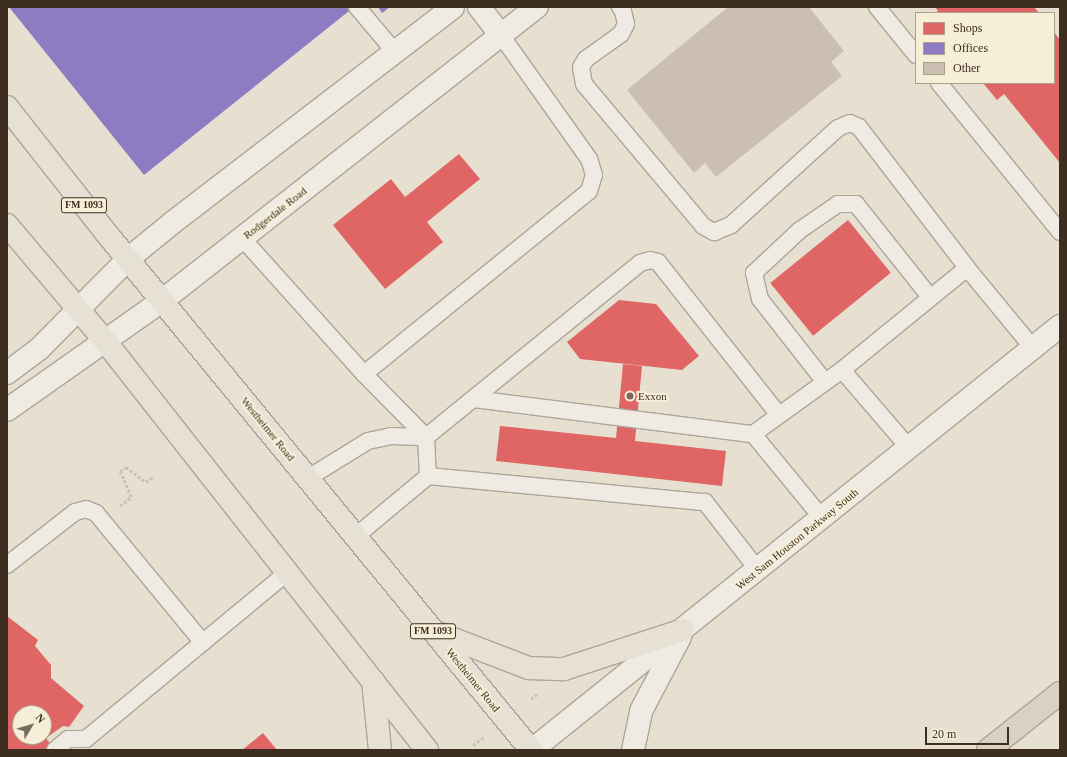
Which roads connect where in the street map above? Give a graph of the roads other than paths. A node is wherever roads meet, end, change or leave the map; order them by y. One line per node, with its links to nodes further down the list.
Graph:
1 (357, 7): 8 (lane)
2 (453, 7): 8 (street)
3 (479, 7): 7 (street)
4 (537, 7): 7 (street, Rodgerdale Road)
5 (620, 7): 16 (lane)
6 (877, 7): 9 (lane)
7 (501, 35): 14 (street, Rodgerdale Road); 25 (lane)
8 (394, 52): 15 (street)
9 (915, 54)
10 (940, 84): 12 (lane)
11 (7, 107): 15 (main road, Westheimer Road / FM 1093)
12 (1058, 224)
13 (7, 225): 19 (main road)
14 (242, 238): 18 (street, Rodgerdale Road); 25 (lane)
15 (128, 259): 18 (main road, Westheimer Road / FM 1093); 19 (street)
16 (967, 268): 17 (lane); 22 (lane)
17 (930, 297): 23 (lane); 26 (lane)
18 (163, 300): 21 (street, Rodgerdale Road); 34 (main road, Westheimer Road / FM 1093)
19 (79, 310): 21 (main road); 24 (street)
20 (1060, 326): 22 (street, West Sam Houston Parkway South)
21 (105, 341): 28 (street, Rodgerdale Road); 39 (main road)
22 (1033, 348): 32 (street, West Sam Houston Parkway South)
23 (842, 370): 26 (lane); 32 (lane)
24 (7, 373)
25 (364, 374): 31 (lane)
26 (825, 382): 29 (lane)
27 (474, 399): 29 (lane); 30 (lane); 31 (lane)
28 (7, 410)
29 (779, 415): 30 (lane)
30 (753, 434): 35 (lane)
31 (426, 437): 33 (lane); 34 (lane)
32 (909, 448): 35 (street, West Sam Houston Parkway South)
33 (428, 476): 36 (lane); 38 (lane)
34 (308, 478): 36 (main road, Westheimer Road / FM 1093)
35 (822, 518): 38 (street, West Sam Houston Parkway South)
36 (356, 536): 41 (main road, Westheimer Road / FM 1093)
37 (7, 565): 42 (lane)
38 (758, 570): 40 (street, West Sam Houston Parkway South)
39 (287, 573): 42 (lane); 43 (main road)
40 (683, 630): 41 (main road); 49 (street, West Sam Houston Parkway South); 50 (street)
41 (434, 632): 49 (main road, Westheimer Road / FM 1093)
42 (203, 643): 45 (lane)
43 (373, 681): 47 (main road); 48 (main road)
44 (1060, 693): 51 (highway)
45 (90, 740): 46 (lane)
46 (55, 750)
47 (380, 750)
48 (427, 750)
49 (532, 750)
50 (633, 750)
51 (988, 750)

